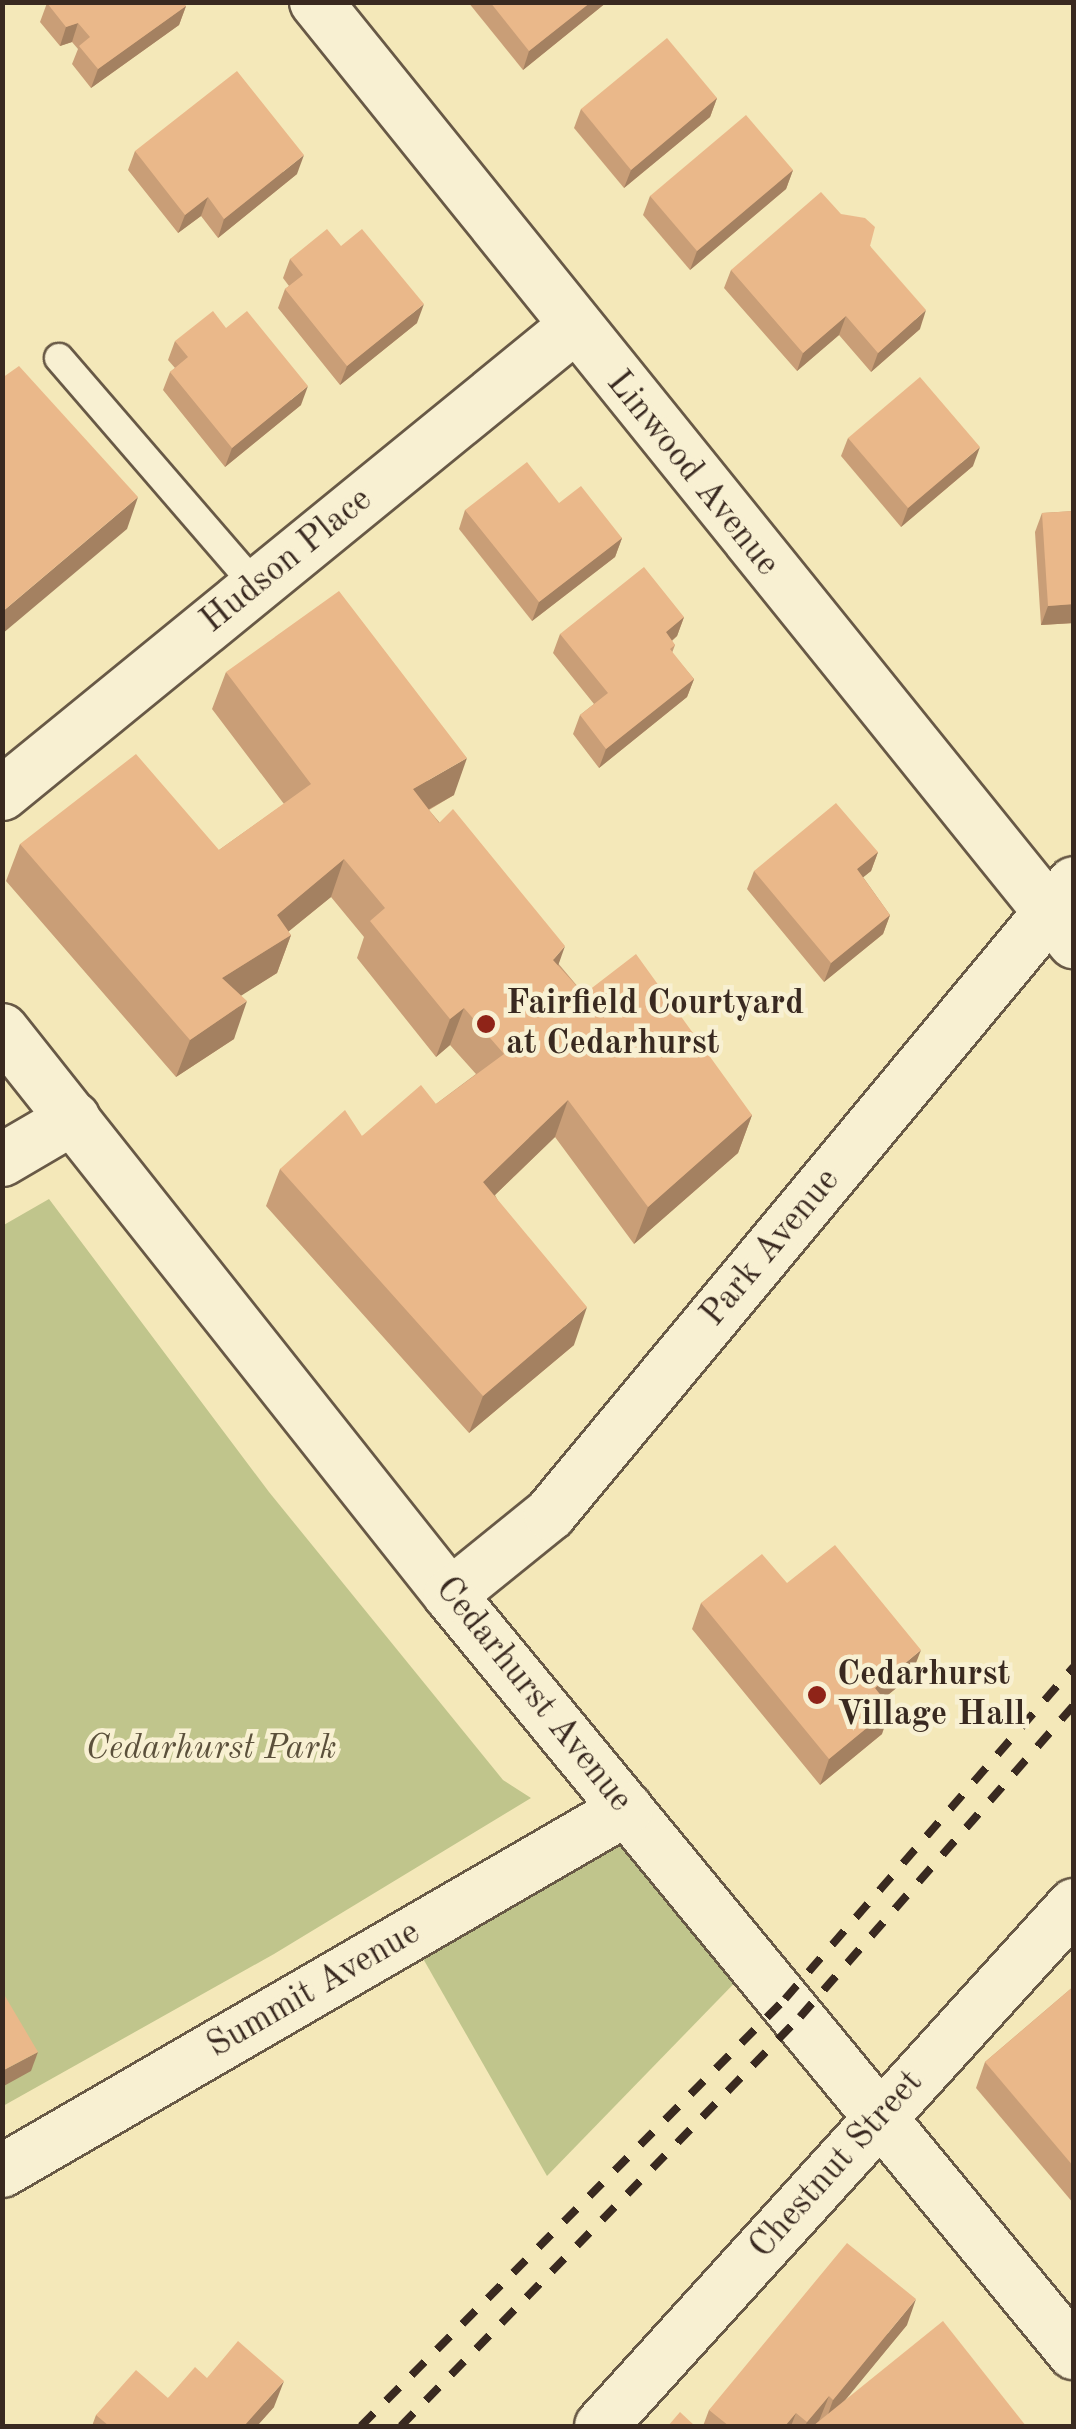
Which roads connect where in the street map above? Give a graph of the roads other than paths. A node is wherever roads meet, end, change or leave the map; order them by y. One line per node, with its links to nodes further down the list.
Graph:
1 (316, 2): 2 (street, Linwood Avenue)
2 (573, 328): 4 (street, Hudson Place); 6 (street, Linwood Avenue)
3 (59, 358): 4 (lane)
4 (256, 586): 5 (street, Hudson Place)
5 (2, 794)
6 (1065, 913): 10 (street, Park Avenue)
7 (2, 1030): 8 (street, Cedarhurst Avenue)
8 (74, 1118): 9 (street); 10 (street, Cedarhurst Avenue)
9 (2, 1160)
10 (450, 1595): 11 (street, Cedarhurst Avenue)
11 (626, 1809): 13 (street, Cedarhurst Avenue); 14 (street, Summit Avenue)
12 (1074, 1904): 13 (street, Chestnut Street)
13 (882, 2116): 15 (street, Cedarhurst Avenue); 16 (street, Chestnut Street)
14 (2, 2171)
15 (1074, 2353)
16 (601, 2426)

